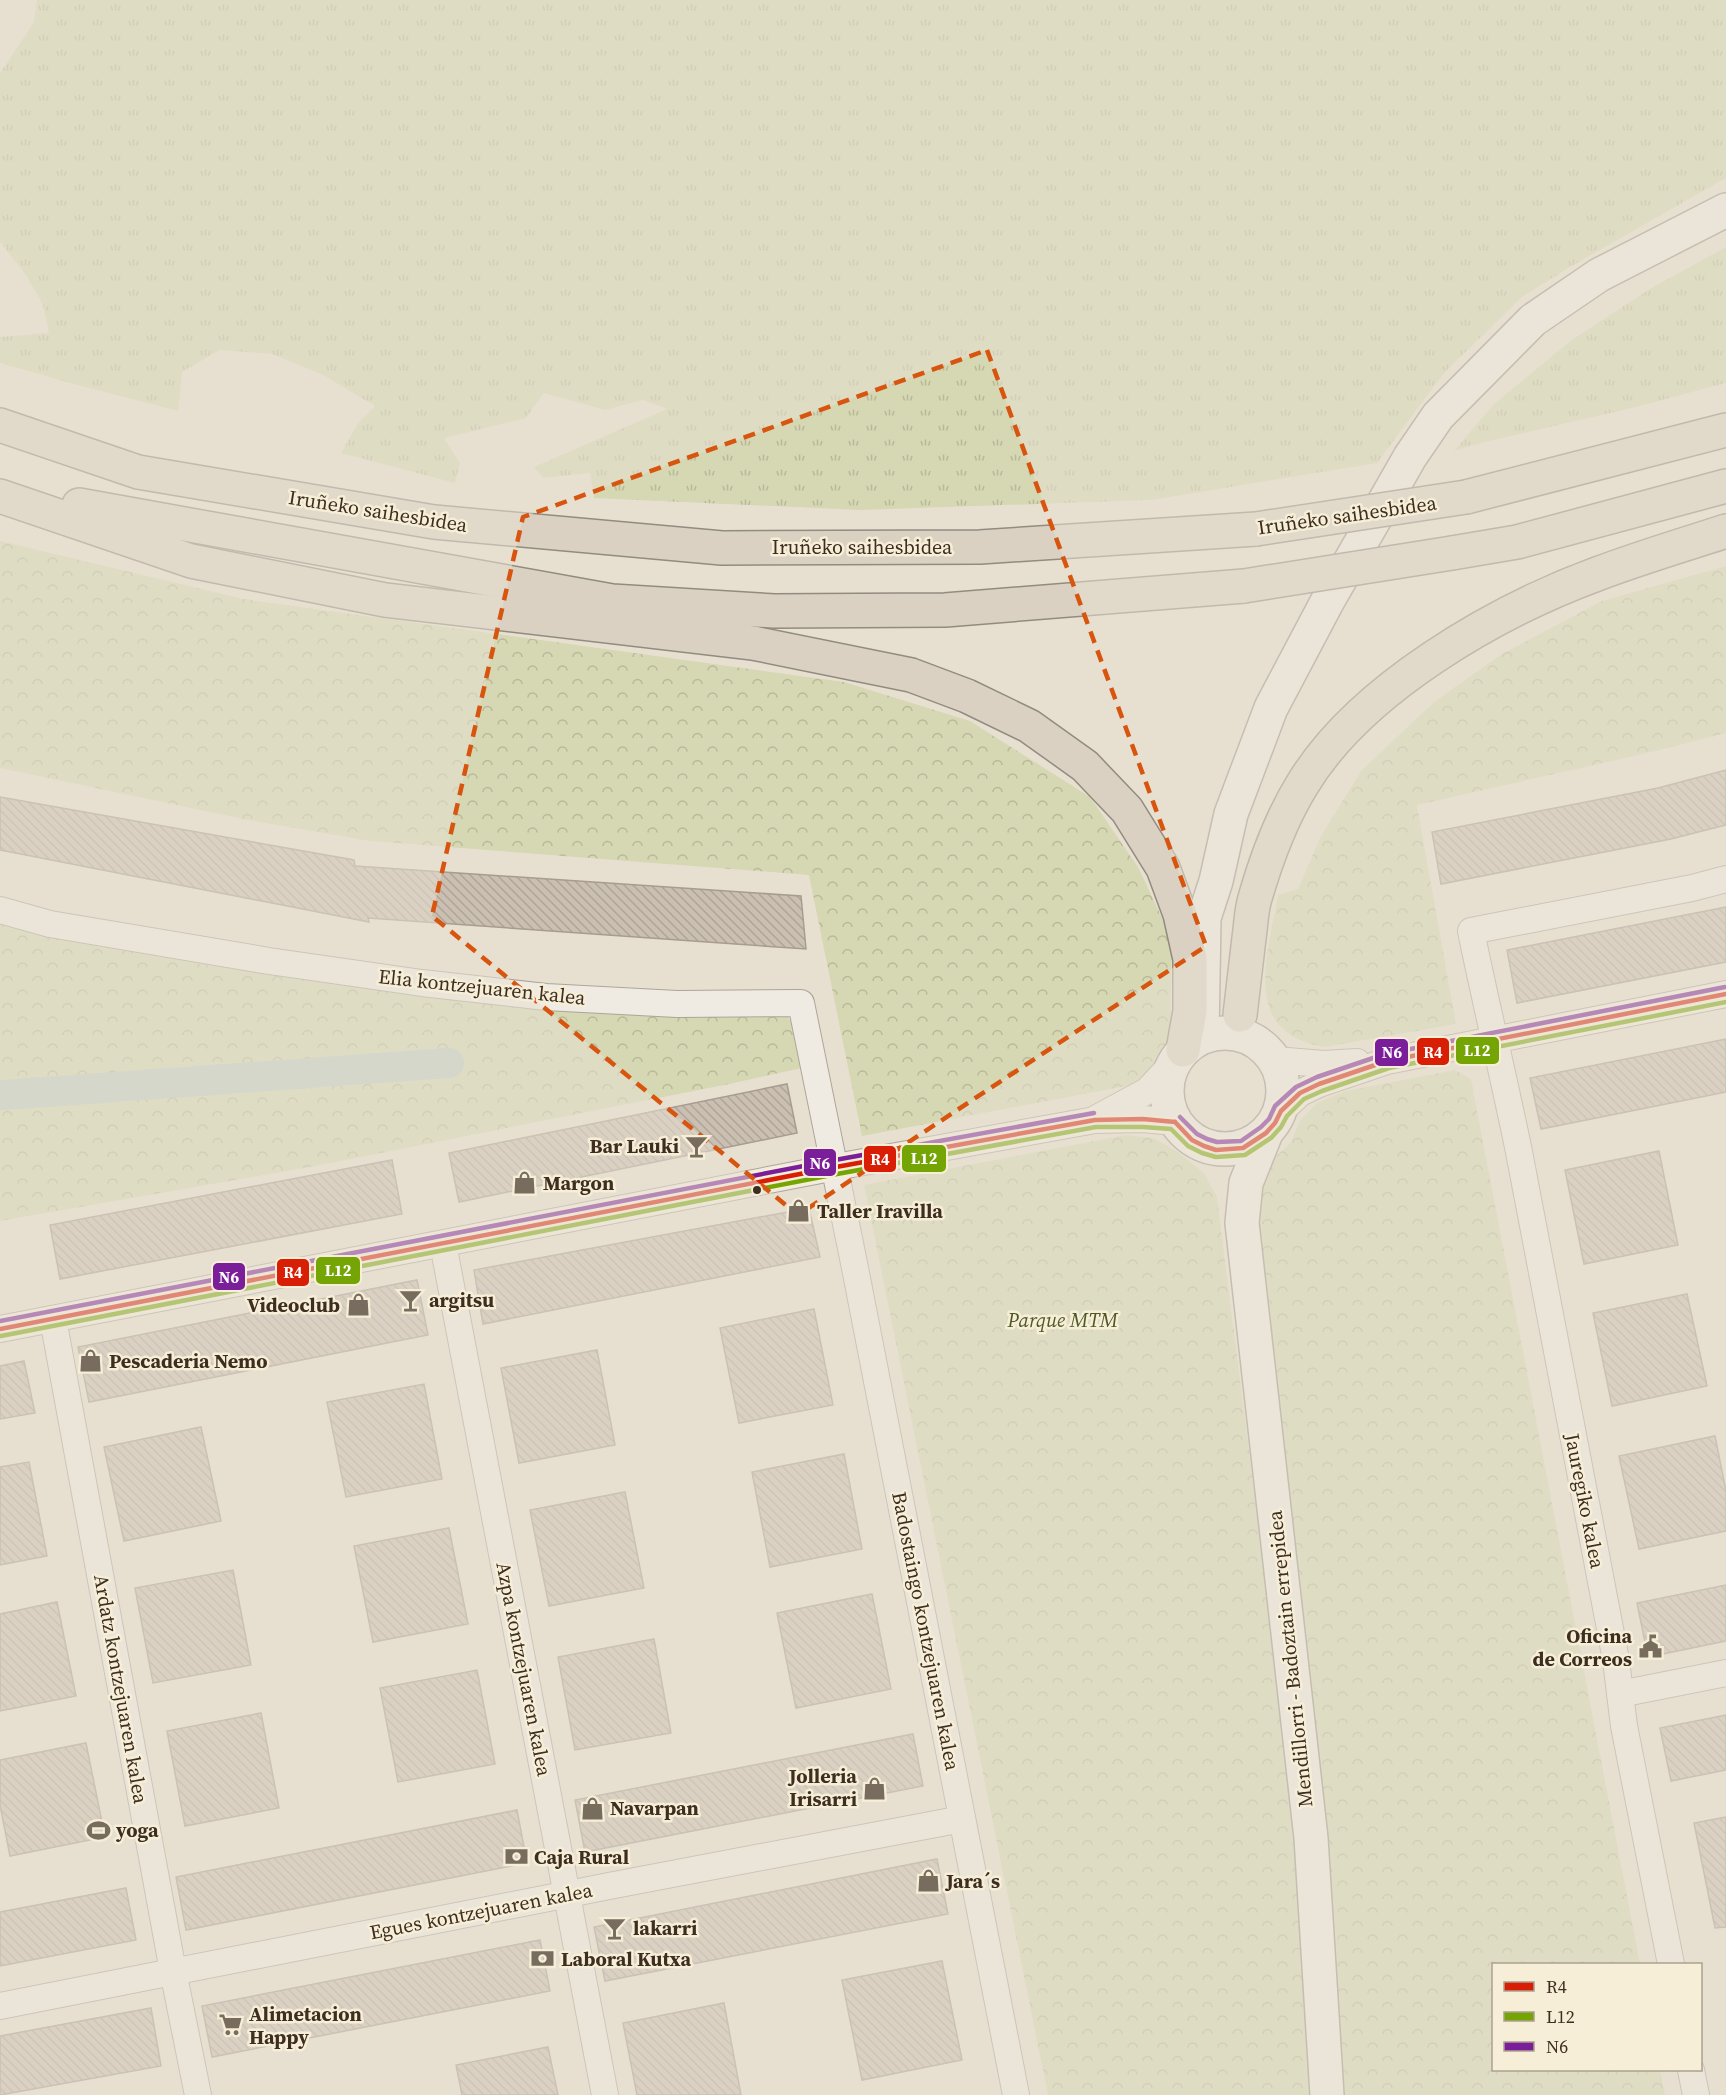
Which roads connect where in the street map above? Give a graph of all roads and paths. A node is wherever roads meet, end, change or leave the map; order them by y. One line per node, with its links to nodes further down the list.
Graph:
1 (1726, 210): 12 (street)
2 (1726, 408): 5 (highway)
3 (0, 425): 5 (highway, Iruñeko saihesbidea, bridge)
4 (1726, 430): 5 (highway, Iruñeko saihesbidea)
5 (1543, 477)
6 (1726, 486): 10 (highway)
7 (0, 491): 10 (highway, bridge)
8 (0, 496): 17 (highway)
9 (1716, 534): 10 (highway); 15 (highway)
10 (1516, 543)
11 (1726, 879): 16 (street, Jauregiko kalea)
12 (1216, 881): 15 (street); 17 (street)
13 (0, 910): 24 (street, Elia kontzejuaren kalea)
14 (1726, 994): 16 (street)
15 (1242, 1026): 17 (street); 18 (street)
16 (1493, 1038): 19 (street); 30 (street, Jauregiko kalea)
17 (1186, 1049): 20 (street); 21 (street)
18 (1275, 1060): 19 (street); 22 (street)
19 (1387, 1061): 22 (street)
20 (1095, 1119): 21 (street); 24 (street)
21 (1175, 1122): 23 (street)
22 (1273, 1122): 23 (street); 25 (street, Mendillorri - Badoztain errepidea)
23 (1216, 1150): 25 (street, Mendillorri - Badoztain errepidea)
24 (836, 1167): 26 (street); 31 (street, Badostaingo kontzejuaren kalea)
25 (1242, 1223): 40 (street, Mendillorri - Badoztain errepidea)
26 (443, 1244): 27 (street); 32 (street, Azpa kontzejuaren kalea)
27 (53, 1318): 28 (street); 34 (street, Ardatz kontzejuaren kalea)
28 (0, 1329)
29 (1726, 1673): 30 (street)
30 (1620, 1694): 33 (street, Jauregiko kalea)
31 (962, 1819): 32 (street, Egues kontzejuaren kalea); 39 (street, Badostaingo kontzejuaren kalea)
32 (566, 1894): 34 (street, Egues kontzejuaren kalea); 38 (street, Azpa kontzejuaren kalea)
33 (1671, 1963)
34 (173, 1971): 35 (street, Egues kontzejuaren kalea); 37 (street, Ardatz kontzejuaren kalea)
35 (0, 2006)
36 (1691, 2071): 41 (street)
37 (198, 2095)
38 (605, 2095)
39 (1016, 2095)
40 (1327, 2095)
41 (1696, 2095)

